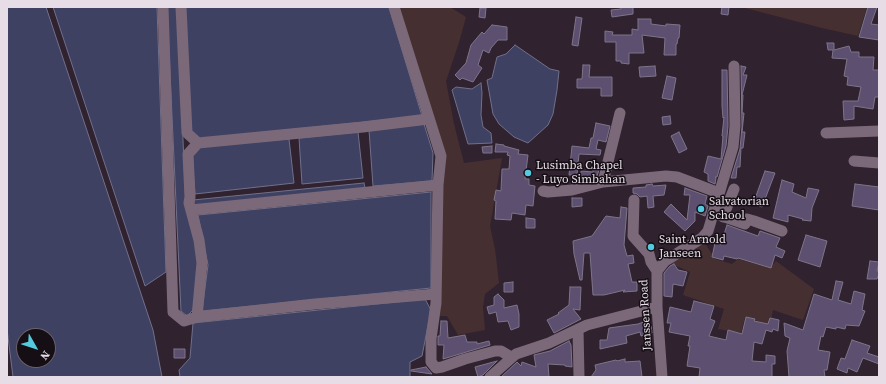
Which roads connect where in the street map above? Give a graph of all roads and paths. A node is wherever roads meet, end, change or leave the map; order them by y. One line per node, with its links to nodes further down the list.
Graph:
1 (163, 7): 24 (street)
2 (181, 7): 9 (street)
3 (394, 7): 6 (street)
4 (734, 66): 16 (street, Janssen Road)
5 (620, 113): 12 (street)
6 (428, 119): 9 (street); 13 (street)
7 (879, 131): 8 (street)
8 (826, 133)
9 (198, 143): 18 (street)
10 (854, 161): 11 (street)
11 (879, 163)
12 (603, 182): 15 (street); 16 (street)
13 (438, 185): 18 (street); 22 (street)
14 (734, 189): 19 (street)
15 (542, 191)
16 (719, 193): 19 (street, Janssen Road)
17 (634, 200): 21 (street)
18 (191, 210): 24 (street)
19 (718, 215): 20 (street); 21 (street, Janssen Road)
20 (782, 231)
21 (657, 271): 23 (street, Janssen Road)
22 (436, 294): 24 (street); 26 (street)
23 (657, 307): 25 (street); 29 (street, Janssen Road)
24 (198, 317)
25 (578, 329): 26 (street); 28 (street)
26 (511, 357): 27 (street)
27 (490, 377)
28 (579, 377)
29 (662, 377)

